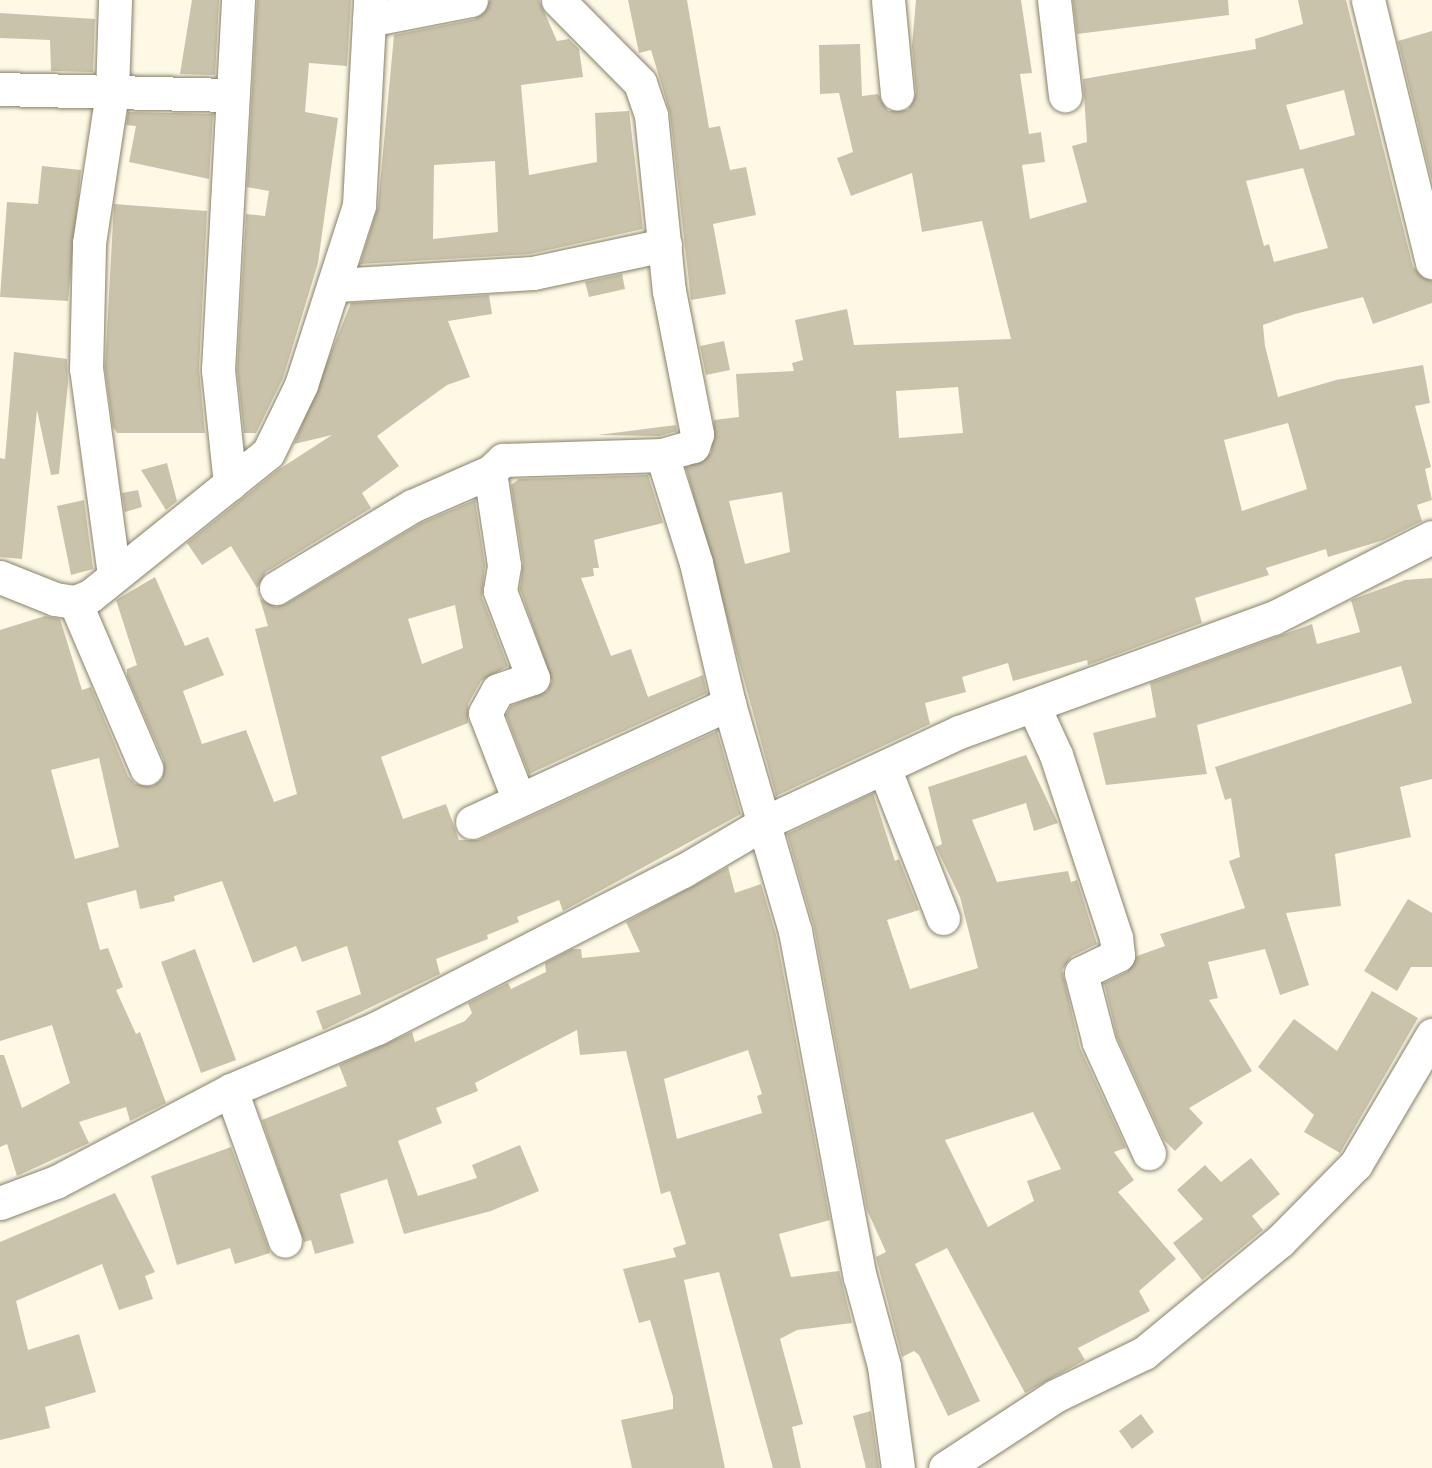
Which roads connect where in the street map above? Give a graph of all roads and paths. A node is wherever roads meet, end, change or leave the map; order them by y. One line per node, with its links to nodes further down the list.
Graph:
1 (115, 0): 10 (street)
2 (238, 0): 13 (street)
3 (471, 0): 8 (street)
4 (558, 0): 14 (street)
5 (888, 0): 11 (street)
6 (1054, 0): 12 (street)
7 (1368, 0): 15 (street)
8 (369, 10): 16 (street)
9 (0, 89): 10 (street)
10 (112, 92): 13 (street); 21 (street)
11 (897, 94)
12 (1065, 94)
13 (231, 95): 19 (street)
14 (665, 245): 16 (street); 17 (street)
15 (1432, 262)
16 (337, 285): 19 (street)
17 (662, 455): 18 (street); 25 (street)
18 (490, 472): 23 (street); 29 (street)
19 (230, 484): 21 (street)
20 (1432, 537): 26 (street)
21 (114, 575): 24 (street)
22 (0, 577): 24 (street)
23 (276, 588)
24 (75, 602): 27 (street)
25 (729, 704): 29 (street); 31 (street)
26 (1033, 705): 28 (street); 35 (street)
27 (146, 768)
28 (885, 770): 31 (street); 32 (street)
29 (518, 797): 30 (street)
30 (472, 822)
31 (766, 822): 34 (street); 38 (street)
32 (943, 918)
33 (1432, 1035): 39 (street)
34 (231, 1090): 36 (street); 37 (street)
35 (1149, 1153)
36 (0, 1203)
37 (285, 1241)
38 (898, 1468)
39 (945, 1468)

